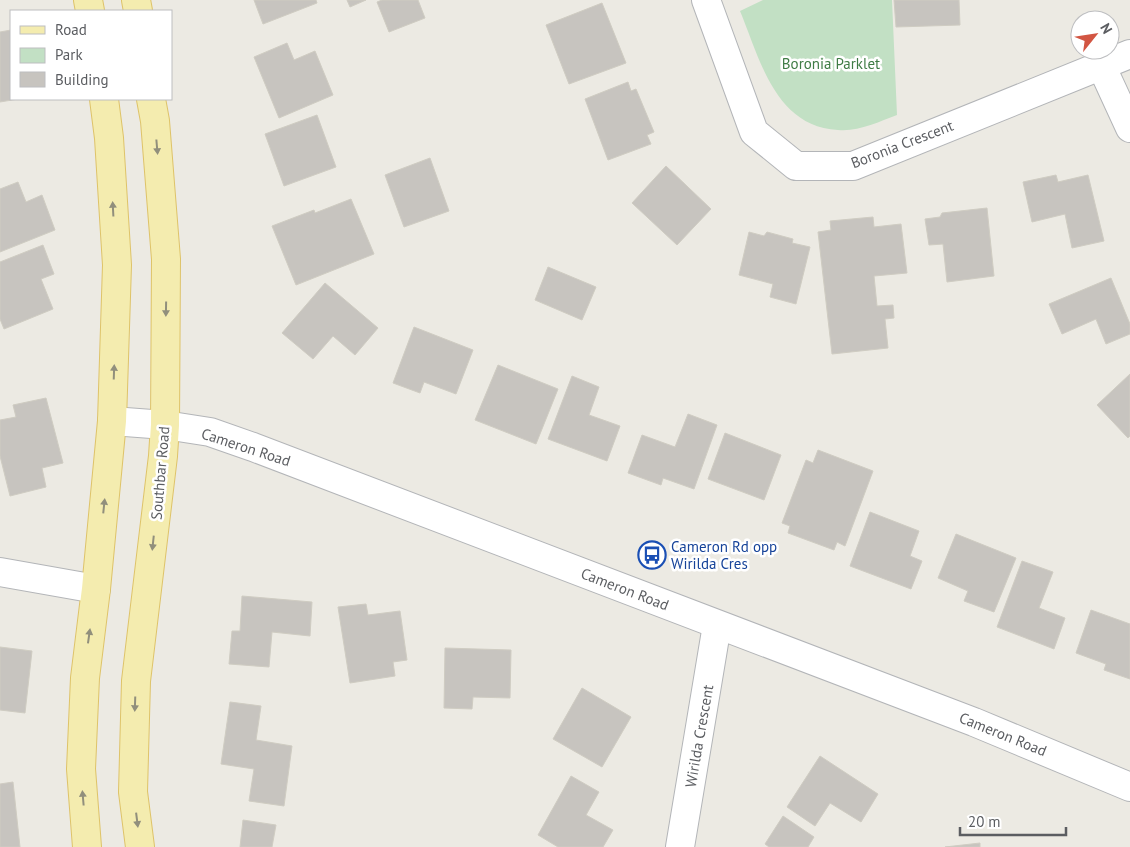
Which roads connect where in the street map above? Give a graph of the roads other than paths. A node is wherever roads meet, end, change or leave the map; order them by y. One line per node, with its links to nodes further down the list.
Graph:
1 (706, 0): 3 (street, Boronia Crescent)
2 (1130, 54): 3 (street, Boronia Crescent)
3 (1101, 65): 6 (street)
4 (104, 100): 7 (main road, one-way to 4)
5 (151, 100): 8 (main road, Southbar Road, one-way to 8)
6 (1130, 128)
7 (112, 420): 8 (street, Cameron Road); 10 (main road, one-way to 7)
8 (164, 424): 11 (street, Cameron Road); 14 (main road, Southbar Road, one-way to 14)
9 (0, 572): 10 (street)
10 (96, 589): 13 (main road, one-way to 10)
11 (717, 625): 12 (street, Cameron Road); 15 (street, Wirilda Crescent)
12 (1130, 787)
13 (87, 847)
14 (140, 847)
15 (680, 847)

